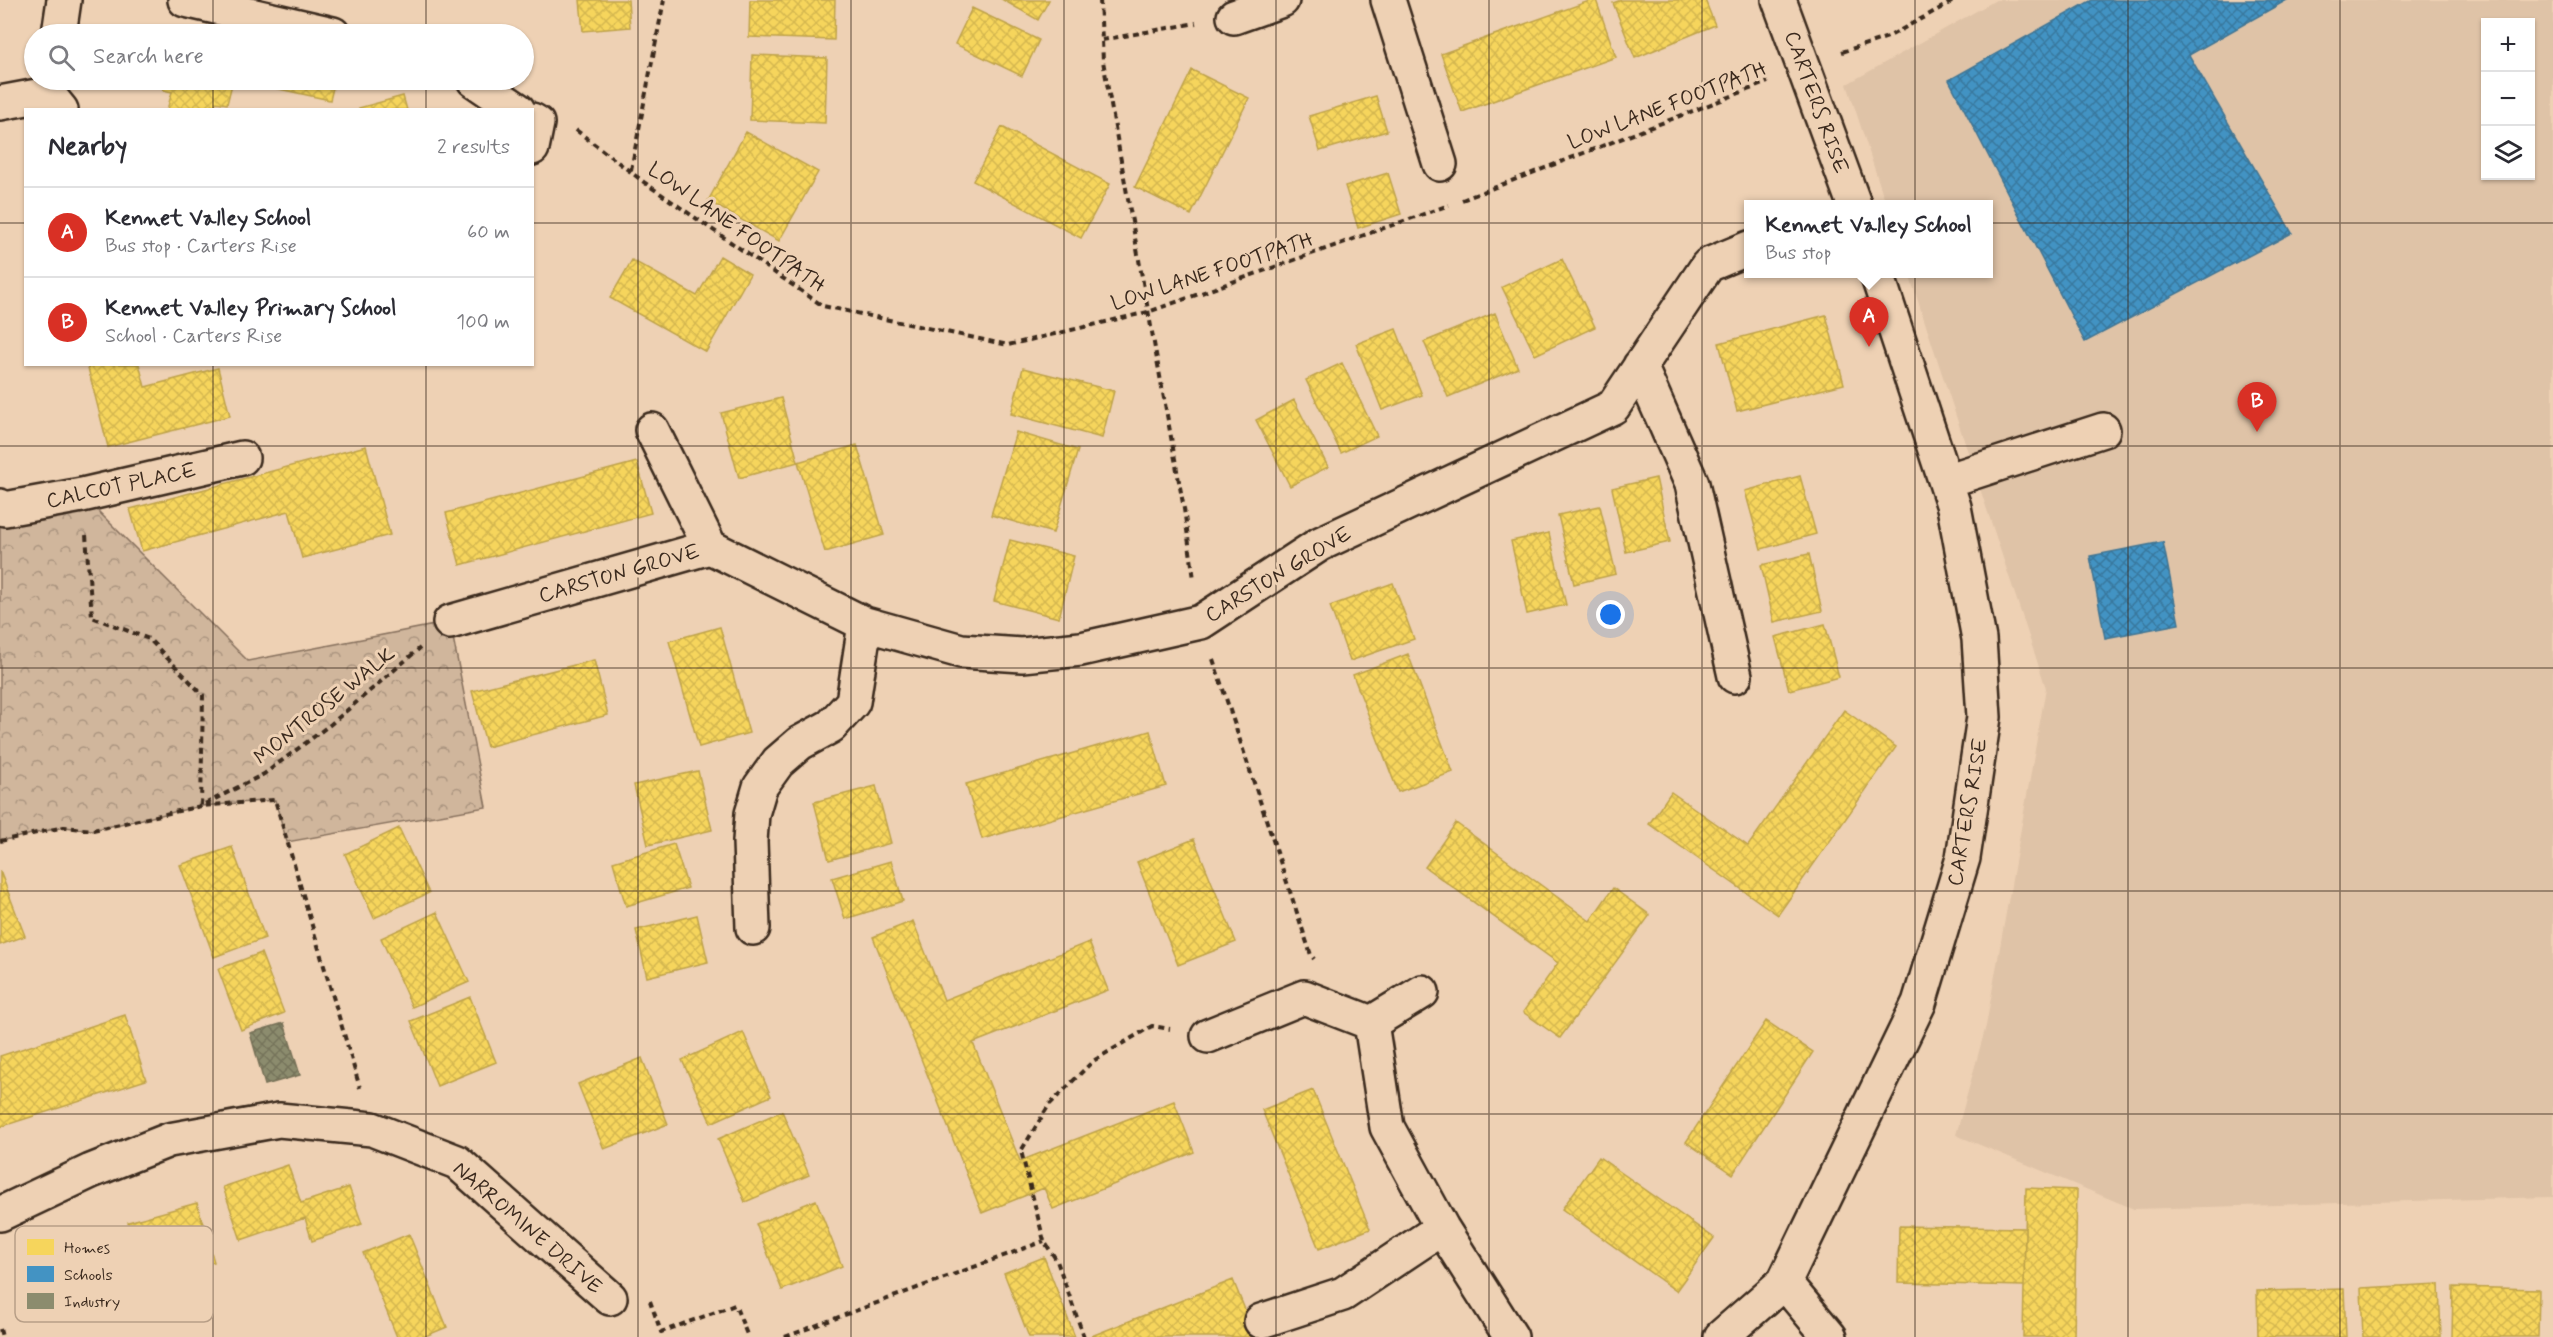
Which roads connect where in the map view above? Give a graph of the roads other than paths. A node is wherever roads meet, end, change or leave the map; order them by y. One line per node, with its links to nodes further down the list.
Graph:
1 (64, 0): 7 (street)
2 (184, 0): 8 (street)
3 (1282, 0): 6 (street)
4 (1388, 0): 15 (street)
5 (1779, 0): 16 (street, CARTERS RISE)
6 (1234, 17)
7 (60, 24)
8 (289, 24)
9 (489, 90): 12 (street)
10 (54, 94): 11 (street)
11 (0, 103)
12 (515, 108)
13 (534, 121): 14 (street)
14 (534, 138)
15 (1440, 164)
16 (1853, 200)
17 (1744, 250): 19 (street, CARSTON GROVE)
18 (1879, 278): 23 (street, CARTERS RISE)
19 (1640, 366): 27 (street, CARSTON GROVE); 28 (street)
20 (652, 430): 25 (street)
21 (2103, 430): 23 (street)
22 (242, 458): 24 (street, CALCOT PLACE)
23 (1946, 482): 35 (street, CARTERS RISE)
24 (0, 506)
25 (710, 547): 26 (street, CARSTON GROVE); 27 (street, CARSTON GROVE)
26 (450, 622)
27 (865, 624): 29 (street)
28 (1735, 676)
29 (753, 928)
30 (1422, 992): 31 (street)
31 (1371, 1023): 32 (street); 34 (street)
32 (1208, 1036)
33 (0, 1214): 36 (street, NARROMINE DRIVE)
34 (1442, 1228): 37 (street); 38 (street)
35 (1784, 1282): 39 (street, CARTERS RISE); 40 (street)
36 (610, 1298)
37 (1261, 1321)
38 (1511, 1337)
39 (1720, 1337)
40 (1830, 1337)

